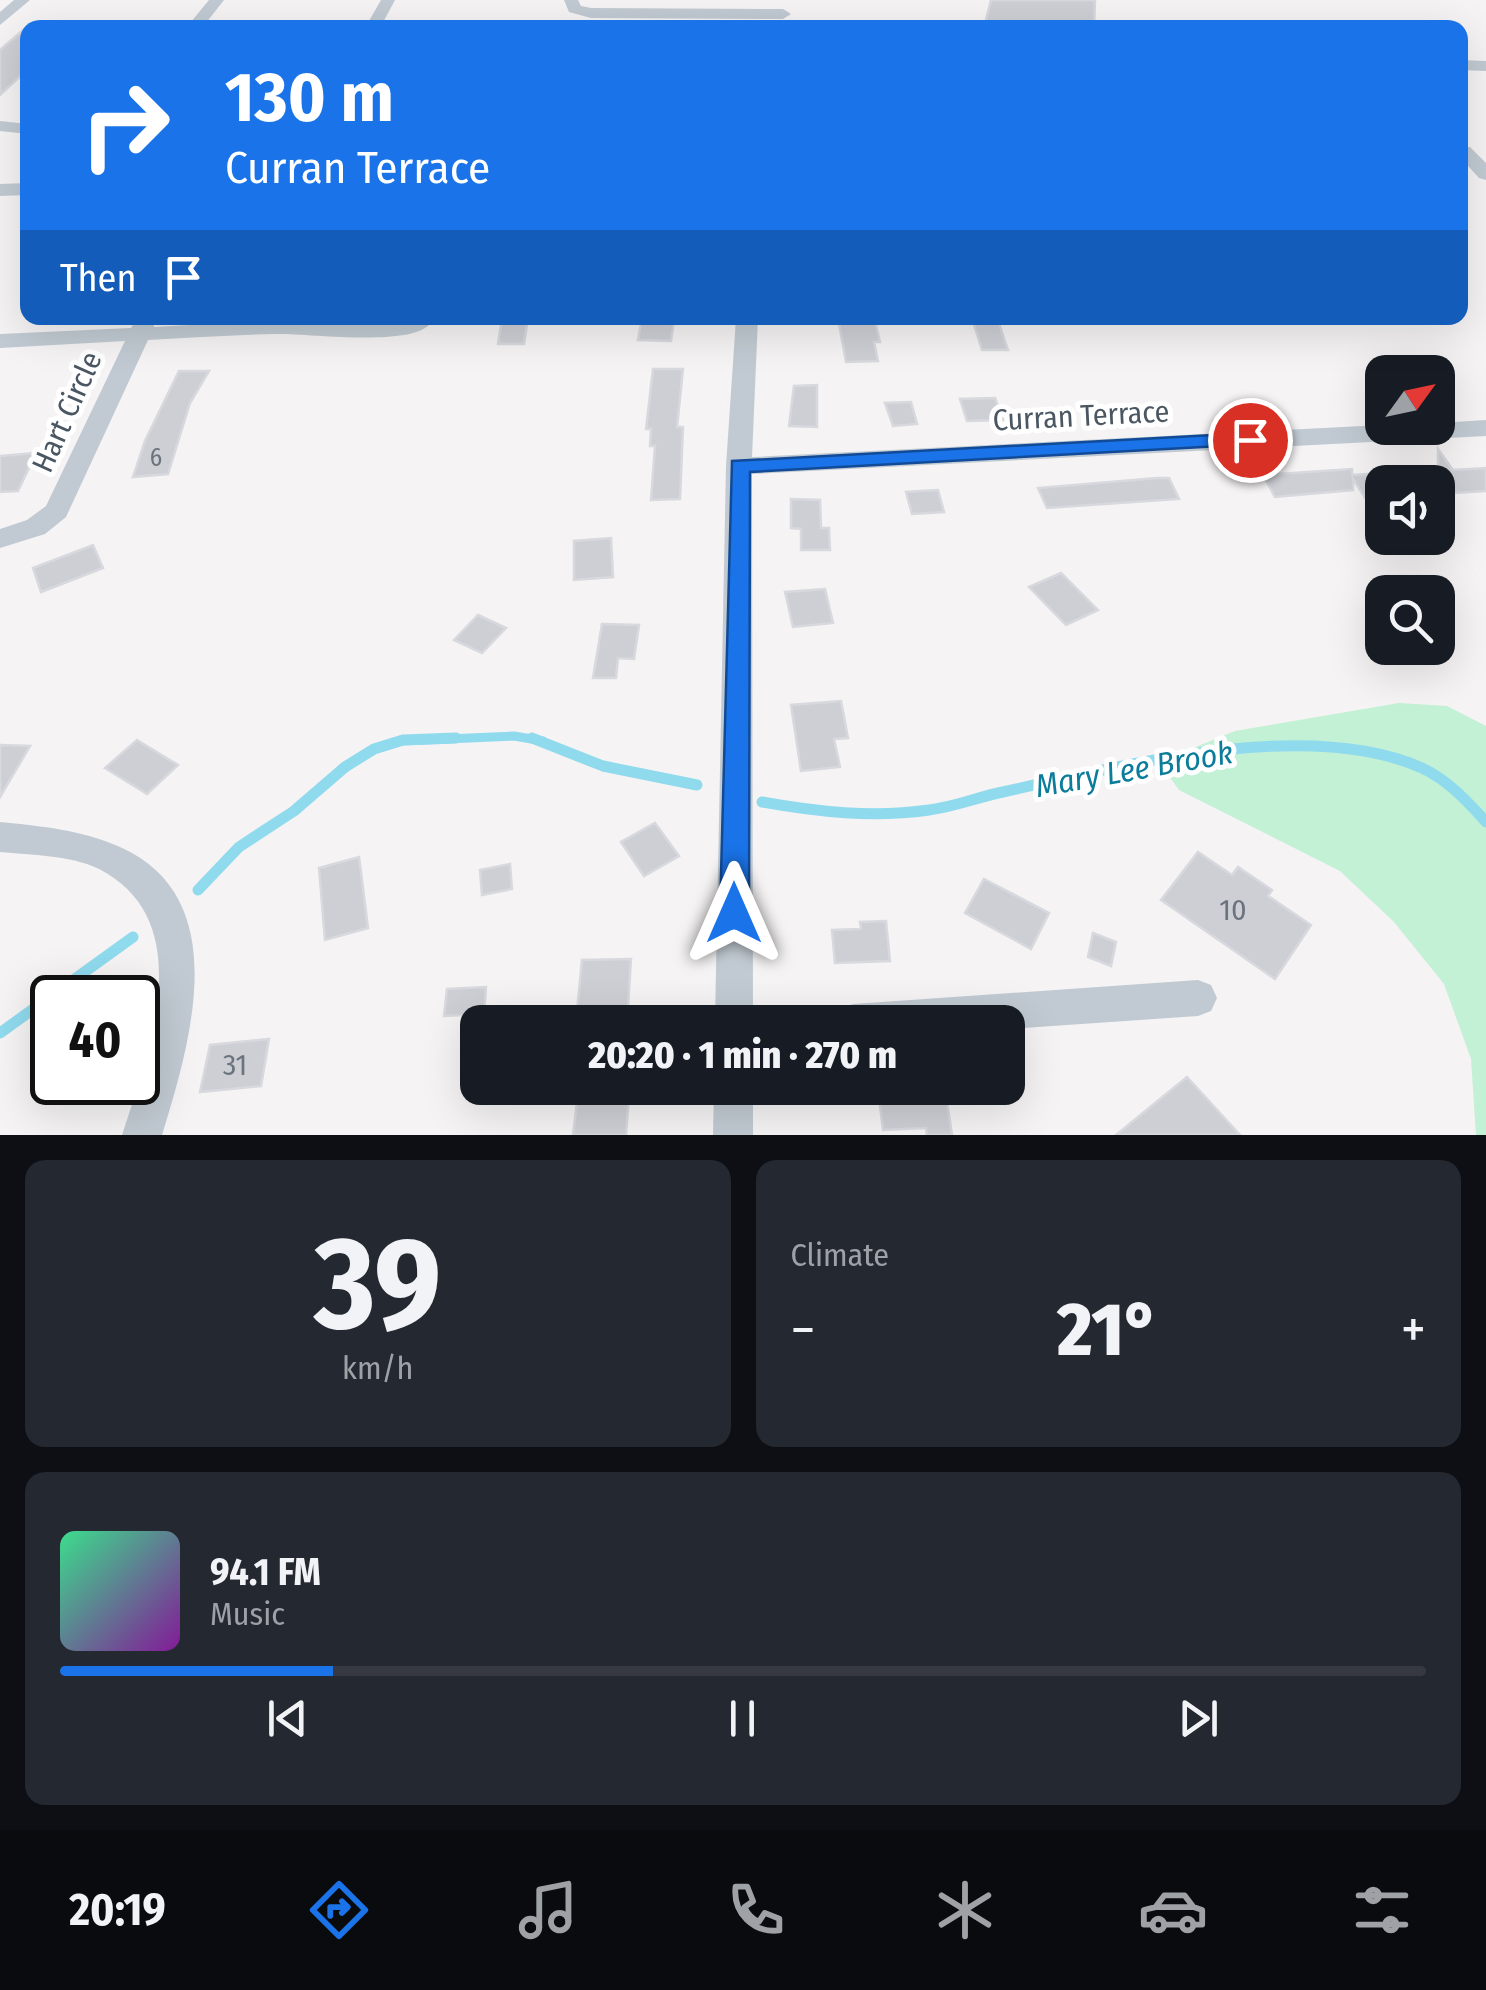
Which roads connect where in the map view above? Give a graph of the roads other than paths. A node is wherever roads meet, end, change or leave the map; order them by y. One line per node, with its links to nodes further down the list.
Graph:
1 (23, 0): 5 (street)
2 (217, 0): 6 (street)
3 (571, 0): 4 (street)
4 (782, 14)
5 (2, 15)
6 (200, 20)
7 (1468, 156): 8 (street)
8 (1486, 174)
9 (418, 325): 11 (street)
10 (747, 325): 14 (street)
11 (142, 326): 12 (street); 15 (street, Hart Circle)
12 (0, 341)
13 (1486, 428): 14 (street, Curran Terrace)
14 (740, 466): 18 (street)
15 (0, 539)
16 (0, 837): 21 (street)
17 (1198, 998): 19 (street)
18 (734, 1005)
19 (1025, 1010)
20 (734, 1105): 22 (street)
21 (142, 1135)
22 (733, 1135)

